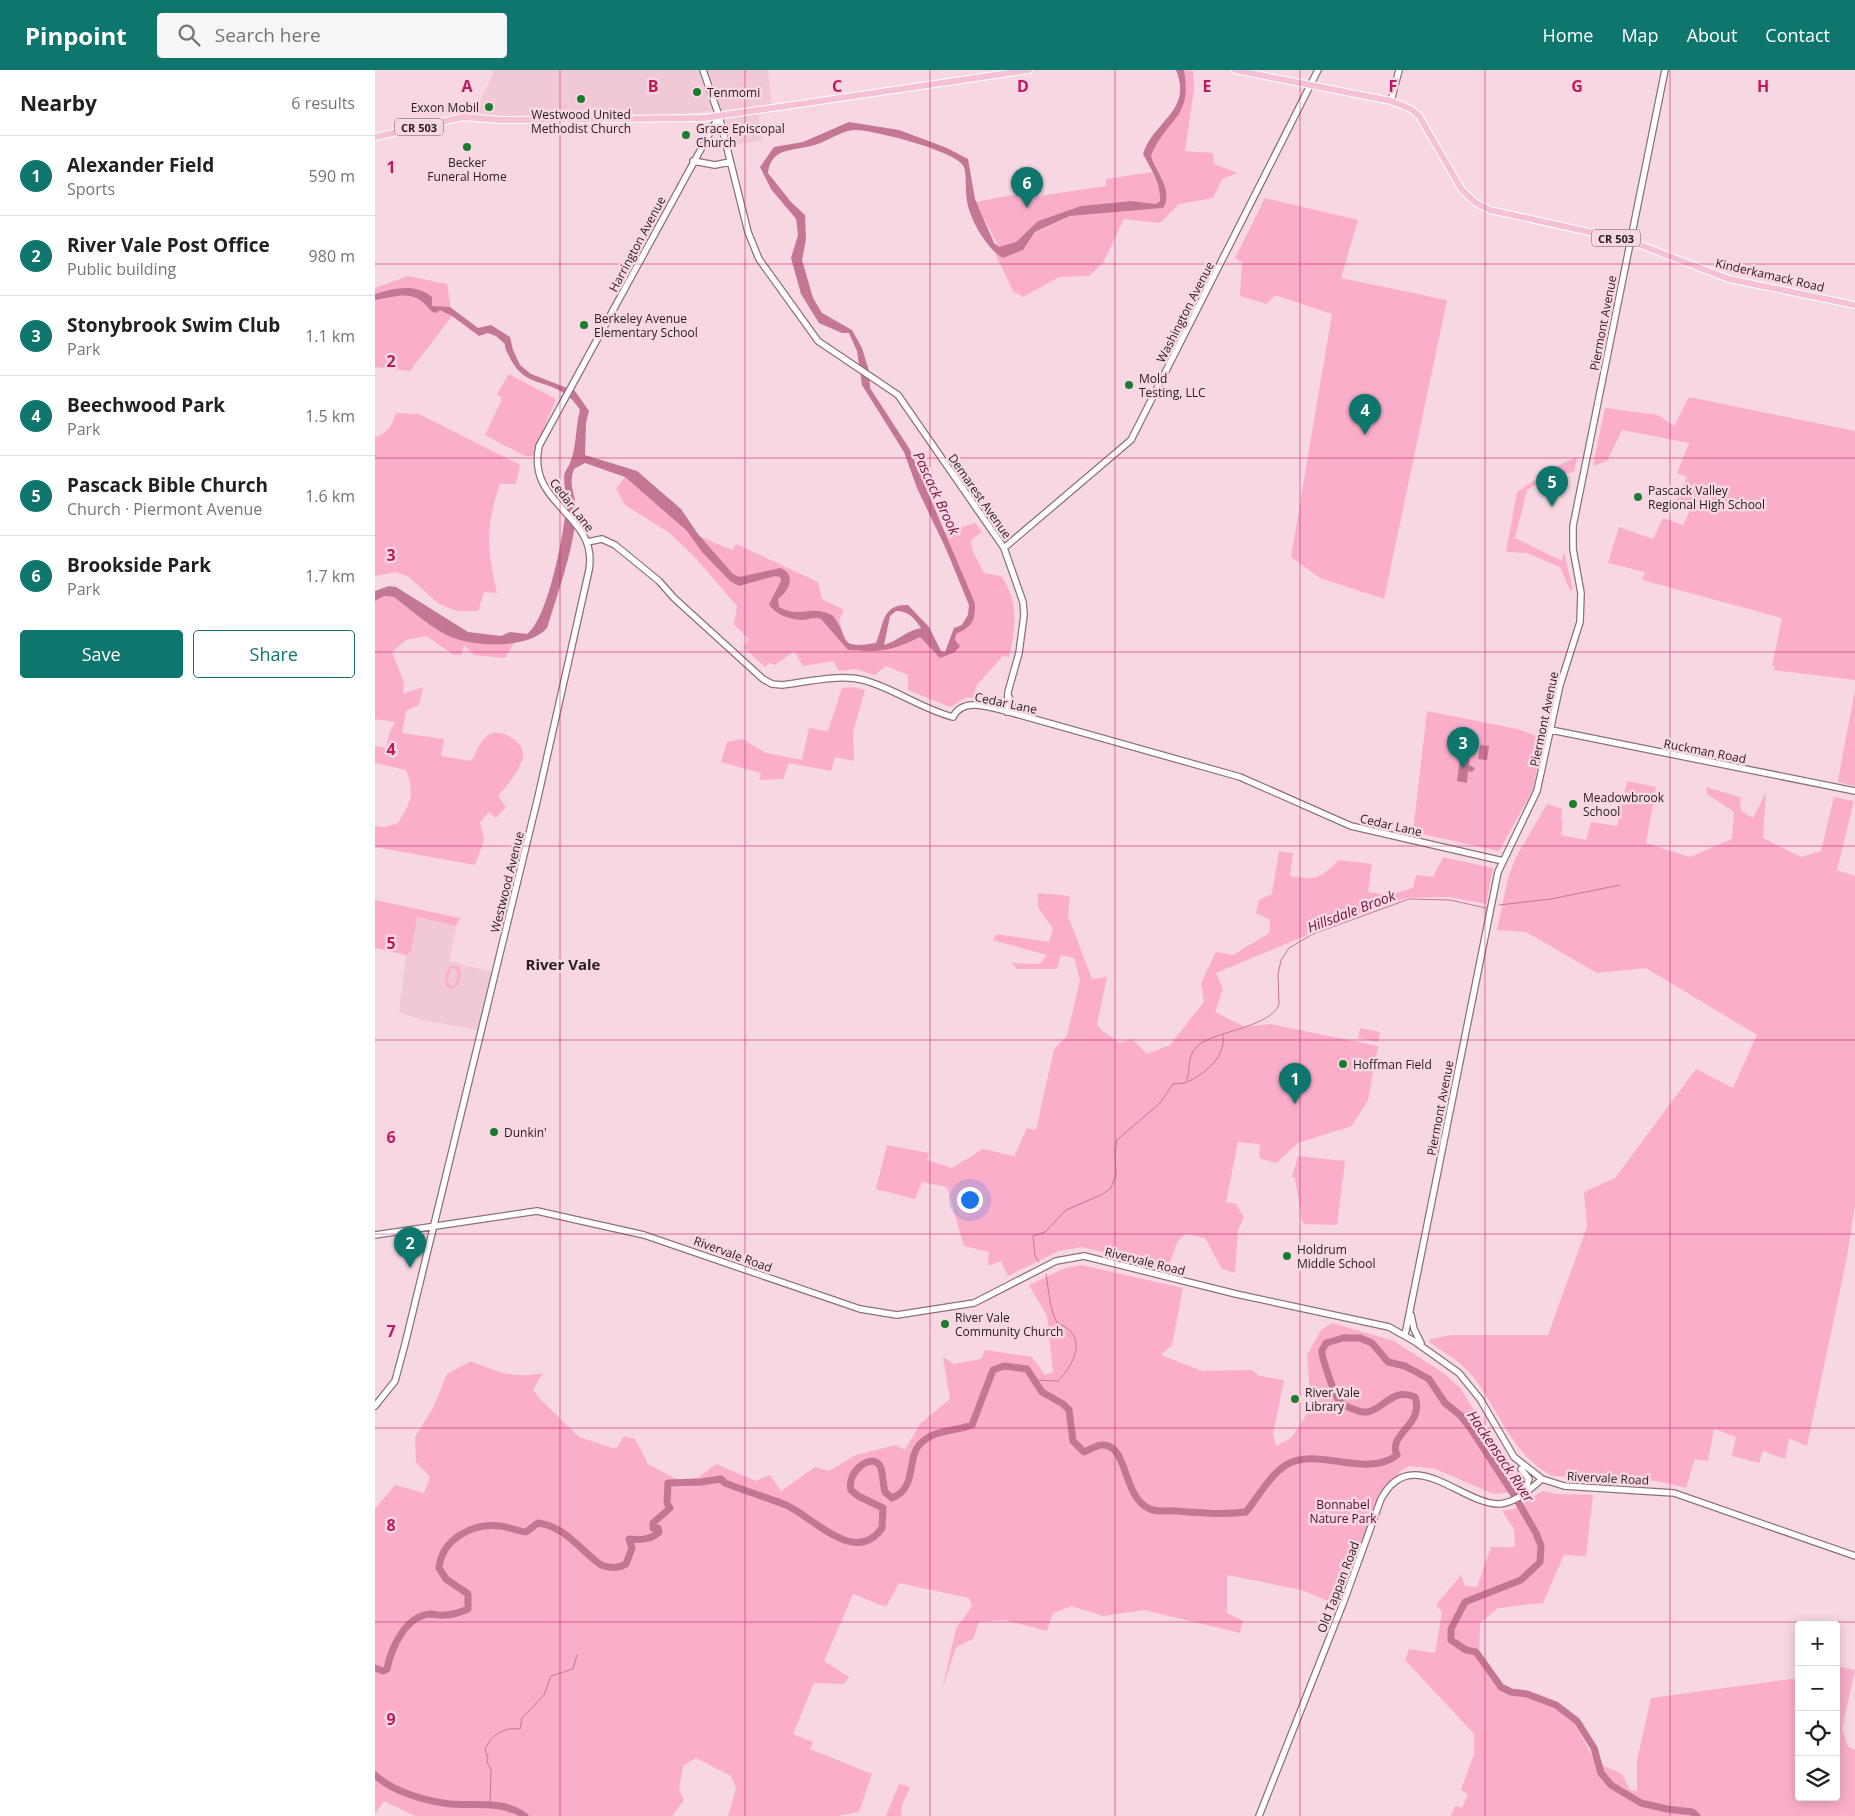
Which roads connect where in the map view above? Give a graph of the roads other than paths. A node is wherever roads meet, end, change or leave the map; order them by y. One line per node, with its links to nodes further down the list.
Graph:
1 (703, 70): 9 (street)
2 (1029, 70): 9 (main road, CR 503)
3 (1235, 70): 7 (main road, Kinderkamack Road / CR 503)
4 (1318, 70): 7 (street, Washington Avenue)
5 (1399, 70): 8 (street)
6 (1665, 70): 13 (street, Piermont Avenue)
7 (1310, 85): 8 (main road, Kinderkamack Road / CR 503); 17 (street, Washington Avenue)
8 (1391, 101): 13 (main road, Kinderkamack Road / CR 503)
9 (719, 116): 10 (main road, CR 503); 11 (street, Harrington Avenue); 12 (street)
10 (375, 137)
11 (693, 161): 12 (street); 15 (street, Harrington Avenue)
12 (730, 162): 17 (street, Demarest Avenue)
13 (1630, 241): 14 (main road, Kinderkamack Road / CR 503); 22 (street, Piermont Avenue)
14 (1855, 306)
15 (537, 463): 16 (street, Cedar Lane)
16 (587, 542): 19 (street, Cedar Lane); 25 (street, Westwood Avenue)
17 (1004, 548): 18 (street, Demarest Avenue)
18 (1007, 694): 19 (street, Demarest Avenue); 20 (street, Demarest Avenue); 21 (street)
19 (995, 709): 20 (street, Cedar Lane)
20 (1007, 712): 21 (street, Cedar Lane)
21 (1019, 714): 24 (street, Cedar Lane)
22 (1551, 730): 23 (street, Ruckman Road); 24 (street, Piermont Avenue)
23 (1855, 791)
24 (1503, 861): 27 (street, Piermont Avenue)
25 (435, 1225): 26 (street, Rivervale Road); 28 (street, Rivervale Road); 30 (street, Westwood Avenue)
26 (375, 1235)
27 (1410, 1309): 28 (street, Piermont Avenue); 29 (street)
28 (1405, 1335): 29 (street, Rivervale Road)
29 (1426, 1349): 31 (street, Rivervale Road)
30 (375, 1406)
31 (1509, 1450): 32 (street, Rivervale Road); 33 (street)
32 (1542, 1479): 33 (street, Old Tappan Road); 34 (street, Rivervale Road)
33 (1523, 1494): 35 (street, Old Tappan Road)
34 (1855, 1556)
35 (1259, 1816)

